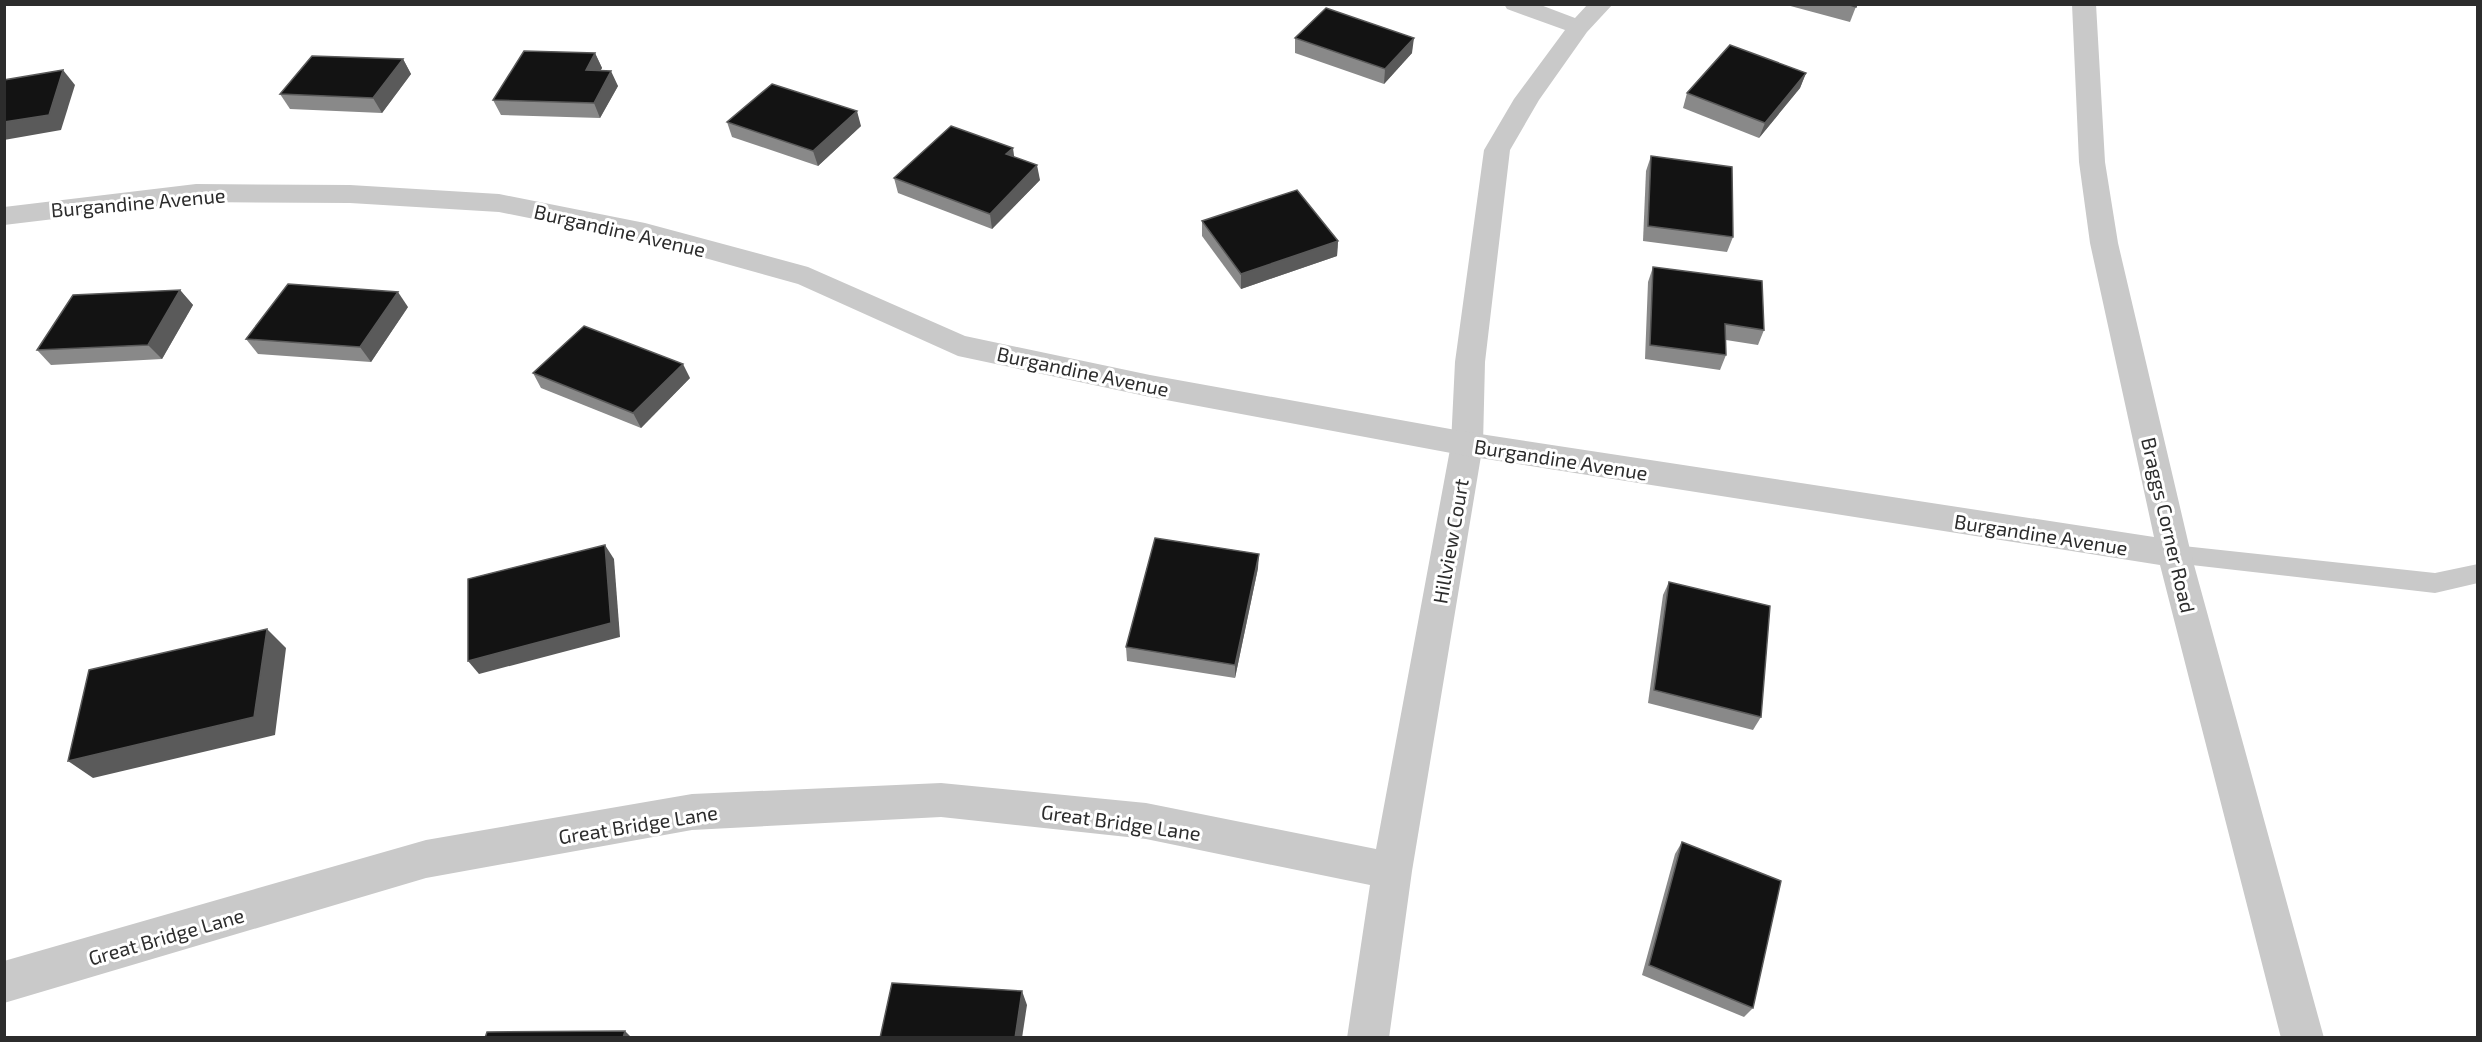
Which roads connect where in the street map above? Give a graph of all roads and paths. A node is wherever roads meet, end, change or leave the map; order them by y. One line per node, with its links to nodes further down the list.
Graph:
1 (1515, 4): 4 (street)
2 (1602, 4): 4 (street, Hillview Court)
3 (2085, 4): 7 (street, Braggs Corner Road)
4 (1579, 27): 6 (street, Hillview Court)
5 (4, 216): 6 (street, Burgandine Avenue)
6 (1467, 444): 7 (street, Burgandine Avenue); 9 (street, Hillview Court)
7 (2174, 554): 8 (lane); 12 (street, Braggs Corner Road)
8 (2478, 573)
9 (1392, 871): 10 (street, Great Bridge Lane); 11 (street, Hillview Court)
10 (4, 982)
11 (1368, 1038)
12 (2303, 1038)

